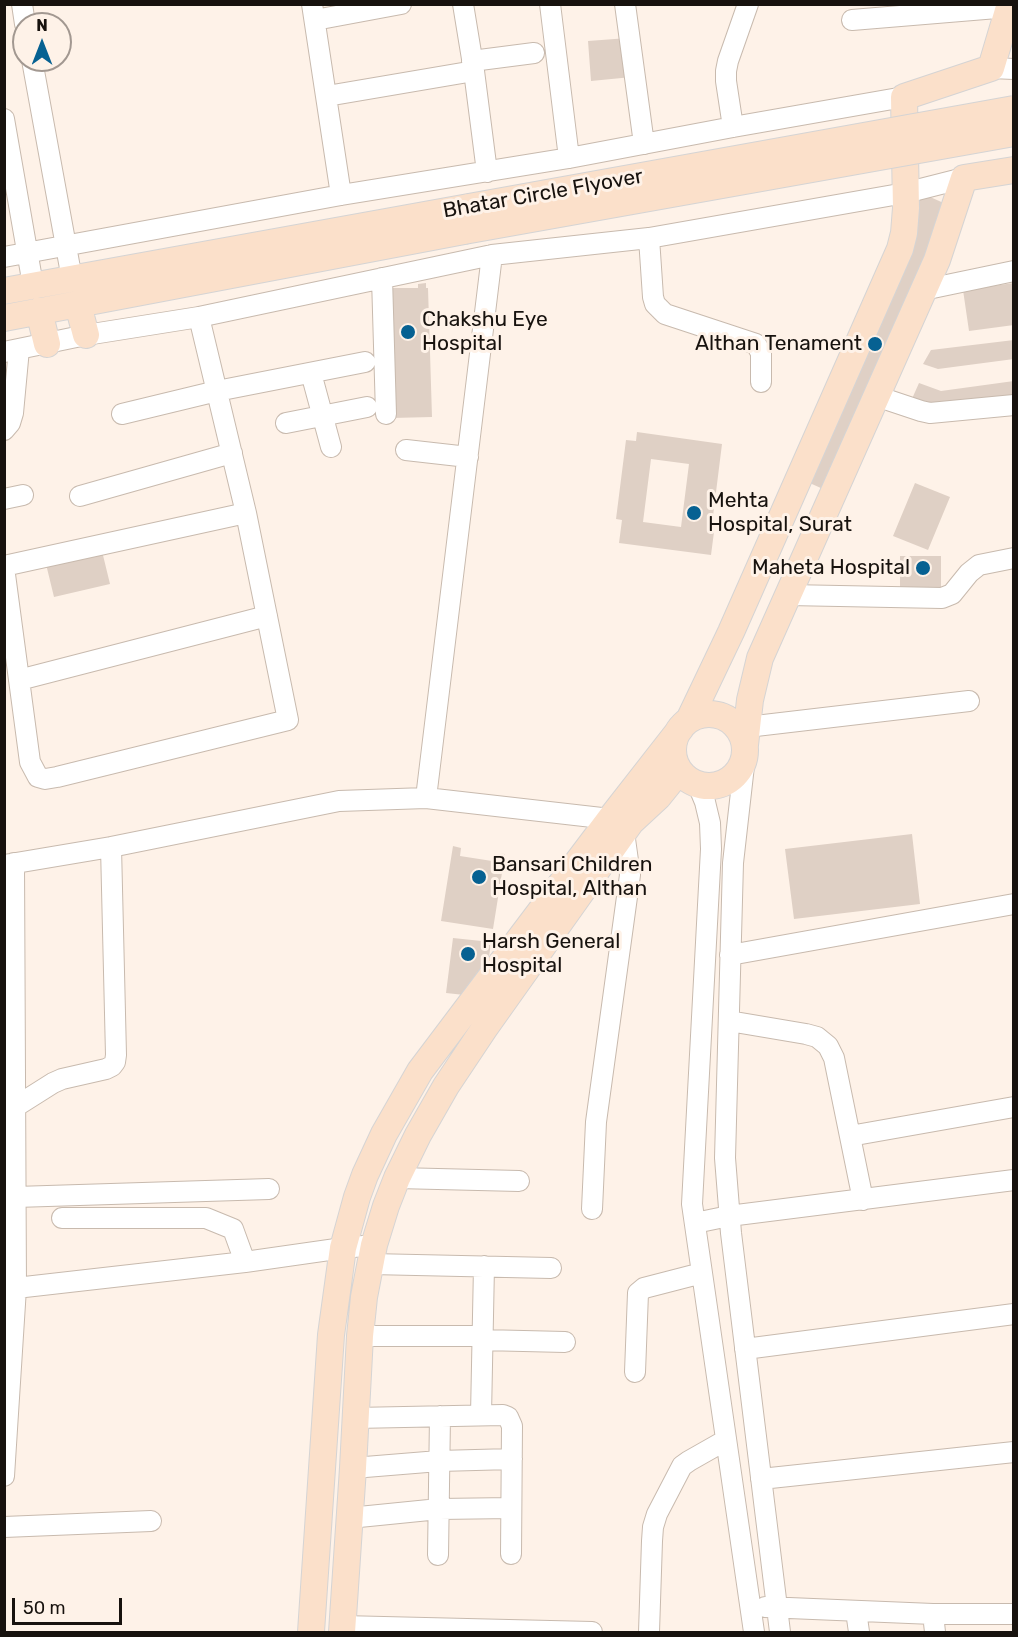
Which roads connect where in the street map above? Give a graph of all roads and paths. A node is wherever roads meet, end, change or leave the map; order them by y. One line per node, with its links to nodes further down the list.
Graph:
1 (402, 4): 7 (street)
2 (463, 4): 10 (street)
3 (550, 4): 20 (street)
4 (625, 4): 19 (street)
5 (748, 4): 17 (street)
6 (1010, 6): 8 (street); 11 (main road)
7 (313, 12): 13 (street)
8 (852, 20)
9 (534, 53): 10 (street)
10 (473, 66): 13 (street); 22 (street)
11 (1002, 69): 14 (main road)
12 (34, 72): 28 (street)
13 (327, 96): 25 (street)
14 (904, 97): 17 (street); 24 (main road)
15 (1014, 109): 26 (main road, Bhatar Circle Flyover, bridge)
16 (4, 119): 29 (street)
17 (733, 127): 19 (street)
18 (1014, 133): 26 (main road, Bhatar Circle Flyover, bridge)
19 (644, 144): 20 (street)
20 (569, 158): 22 (street)
21 (1014, 170): 23 (main road)
22 (487, 172): 25 (street)
23 (964, 178): 24 (street); 36 (main road)
24 (904, 193): 27 (street); 69 (main road)
25 (341, 195): 28 (street)
26 (467, 219): 34 (main road, Bhatar Circle Flyover); 38 (main road, Bhatar Circle Flyover)
27 (649, 238): 30 (street); 47 (street)
28 (66, 247): 29 (street); 34 (street)
29 (28, 253): 31 (street); 35 (street)
30 (492, 255): 33 (street); 60 (street)
31 (4, 257)
32 (1014, 272): 36 (street)
33 (382, 278): 40 (street); 53 (street)
34 (72, 279): 35 (main road, Bhatar Circle Flyover)
35 (33, 285): 37 (main road, Bhatar Circle Flyover)
36 (923, 290): 49 (main road)
37 (4, 291)
38 (78, 305): 39 (main road, Bhatar Circle Flyover); 42 (main road)
39 (39, 311): 41 (main road, Bhatar Circle Flyover); 43 (main road)
40 (199, 317): 42 (street); 48 (street)
41 (4, 318)
42 (86, 335): 43 (street)
43 (47, 344): 44 (street)
44 (12, 351): 56 (street)
45 (366, 362): 46 (street)
46 (311, 373): 48 (street); 54 (street)
47 (761, 381)
48 (217, 391): 52 (street); 59 (street)
49 (876, 396): 50 (street); 65 (main road)
50 (1014, 405)
51 (367, 407): 54 (street)
52 (122, 414)
53 (386, 414)
54 (323, 415): 55 (street); 57 (street)
55 (286, 423)
56 (4, 430)
57 (331, 447)
58 (406, 450): 60 (street)
59 (232, 453): 61 (street); 62 (street)
60 (468, 457): 72 (street)
61 (80, 496)
62 (246, 513): 64 (street); 66 (street)
63 (1014, 558): 65 (street)
64 (4, 567): 67 (street)
65 (788, 595): 70 (main road)
66 (267, 616): 67 (street); 67 (street)
67 (19, 680)
68 (969, 701): 70 (street)
69 (685, 724): 70 (main road); 71 (main road); 73 (main road)
70 (746, 743): 71 (main road); 77 (street)
71 (689, 778): 73 (main road); 91 (street)
72 (426, 798): 73 (street); 74 (street)
73 (622, 824): 82 (main road); 88 (street); 92 (main road)
74 (111, 847): 75 (street); 79 (street)
75 (9, 864): 79 (street)
76 (1014, 904): 77 (street)
77 (730, 955): 78 (street)
78 (729, 1021): 81 (street); 89 (street)
79 (15, 1107): 86 (street)
80 (1014, 1107): 81 (street)
81 (850, 1136): 87 (street)
82 (398, 1178): 84 (street); 93 (main road)
83 (1014, 1180): 87 (street)
84 (519, 1182)
85 (269, 1189): 86 (street)
86 (16, 1197): 98 (street)
87 (863, 1200): 89 (street)
88 (592, 1209)
89 (729, 1216): 91 (street); 104 (street)
90 (63, 1218): 94 (street)
91 (695, 1223): 97 (street)
92 (343, 1248): 93 (street); 94 (street); 129 (main road)
93 (372, 1254): 95 (street); 101 (main road)
94 (245, 1262): 98 (street)
95 (484, 1266): 96 (street); 102 (street)
96 (551, 1268)
97 (702, 1273): 105 (street); 109 (street)
98 (16, 1288): 100 (street)
99 (1014, 1314): 104 (street)
100 (9, 1324): 114 (street)
101 (360, 1336): 102 (street); 108 (main road)
102 (482, 1338): 103 (street); 106 (street)
103 (565, 1342)
104 (745, 1349): 115 (street)
105 (635, 1372)
106 (481, 1415): 107 (street); 111 (street)
107 (440, 1416): 108 (street); 112 (street)
108 (355, 1418): 113 (main road)
109 (726, 1440): 123 (street); 131 (street)
110 (1014, 1452): 115 (street)
111 (512, 1459): 112 (street); 116 (street)
112 (439, 1461): 113 (street); 117 (street)
113 (353, 1468): 118 (main road)
114 (4, 1476)
115 (761, 1479): 124 (street)
116 (512, 1508): 117 (street); 121 (street)
117 (439, 1509): 118 (street); 122 (street)
118 (350, 1518): 128 (main road)
119 (151, 1521): 120 (street)
120 (4, 1527)
121 (511, 1554)
122 (438, 1555)
123 (750, 1607): 124 (street); 132 (street)
124 (777, 1608): 125 (street); 133 (street)
125 (856, 1611): 127 (street); 134 (street)
126 (1014, 1614): 127 (street)
127 (934, 1623)
128 (342, 1629): 130 (street)
129 (311, 1632)
130 (591, 1632)
131 (649, 1632)
132 (754, 1632)
133 (780, 1632)
134 (859, 1632)

